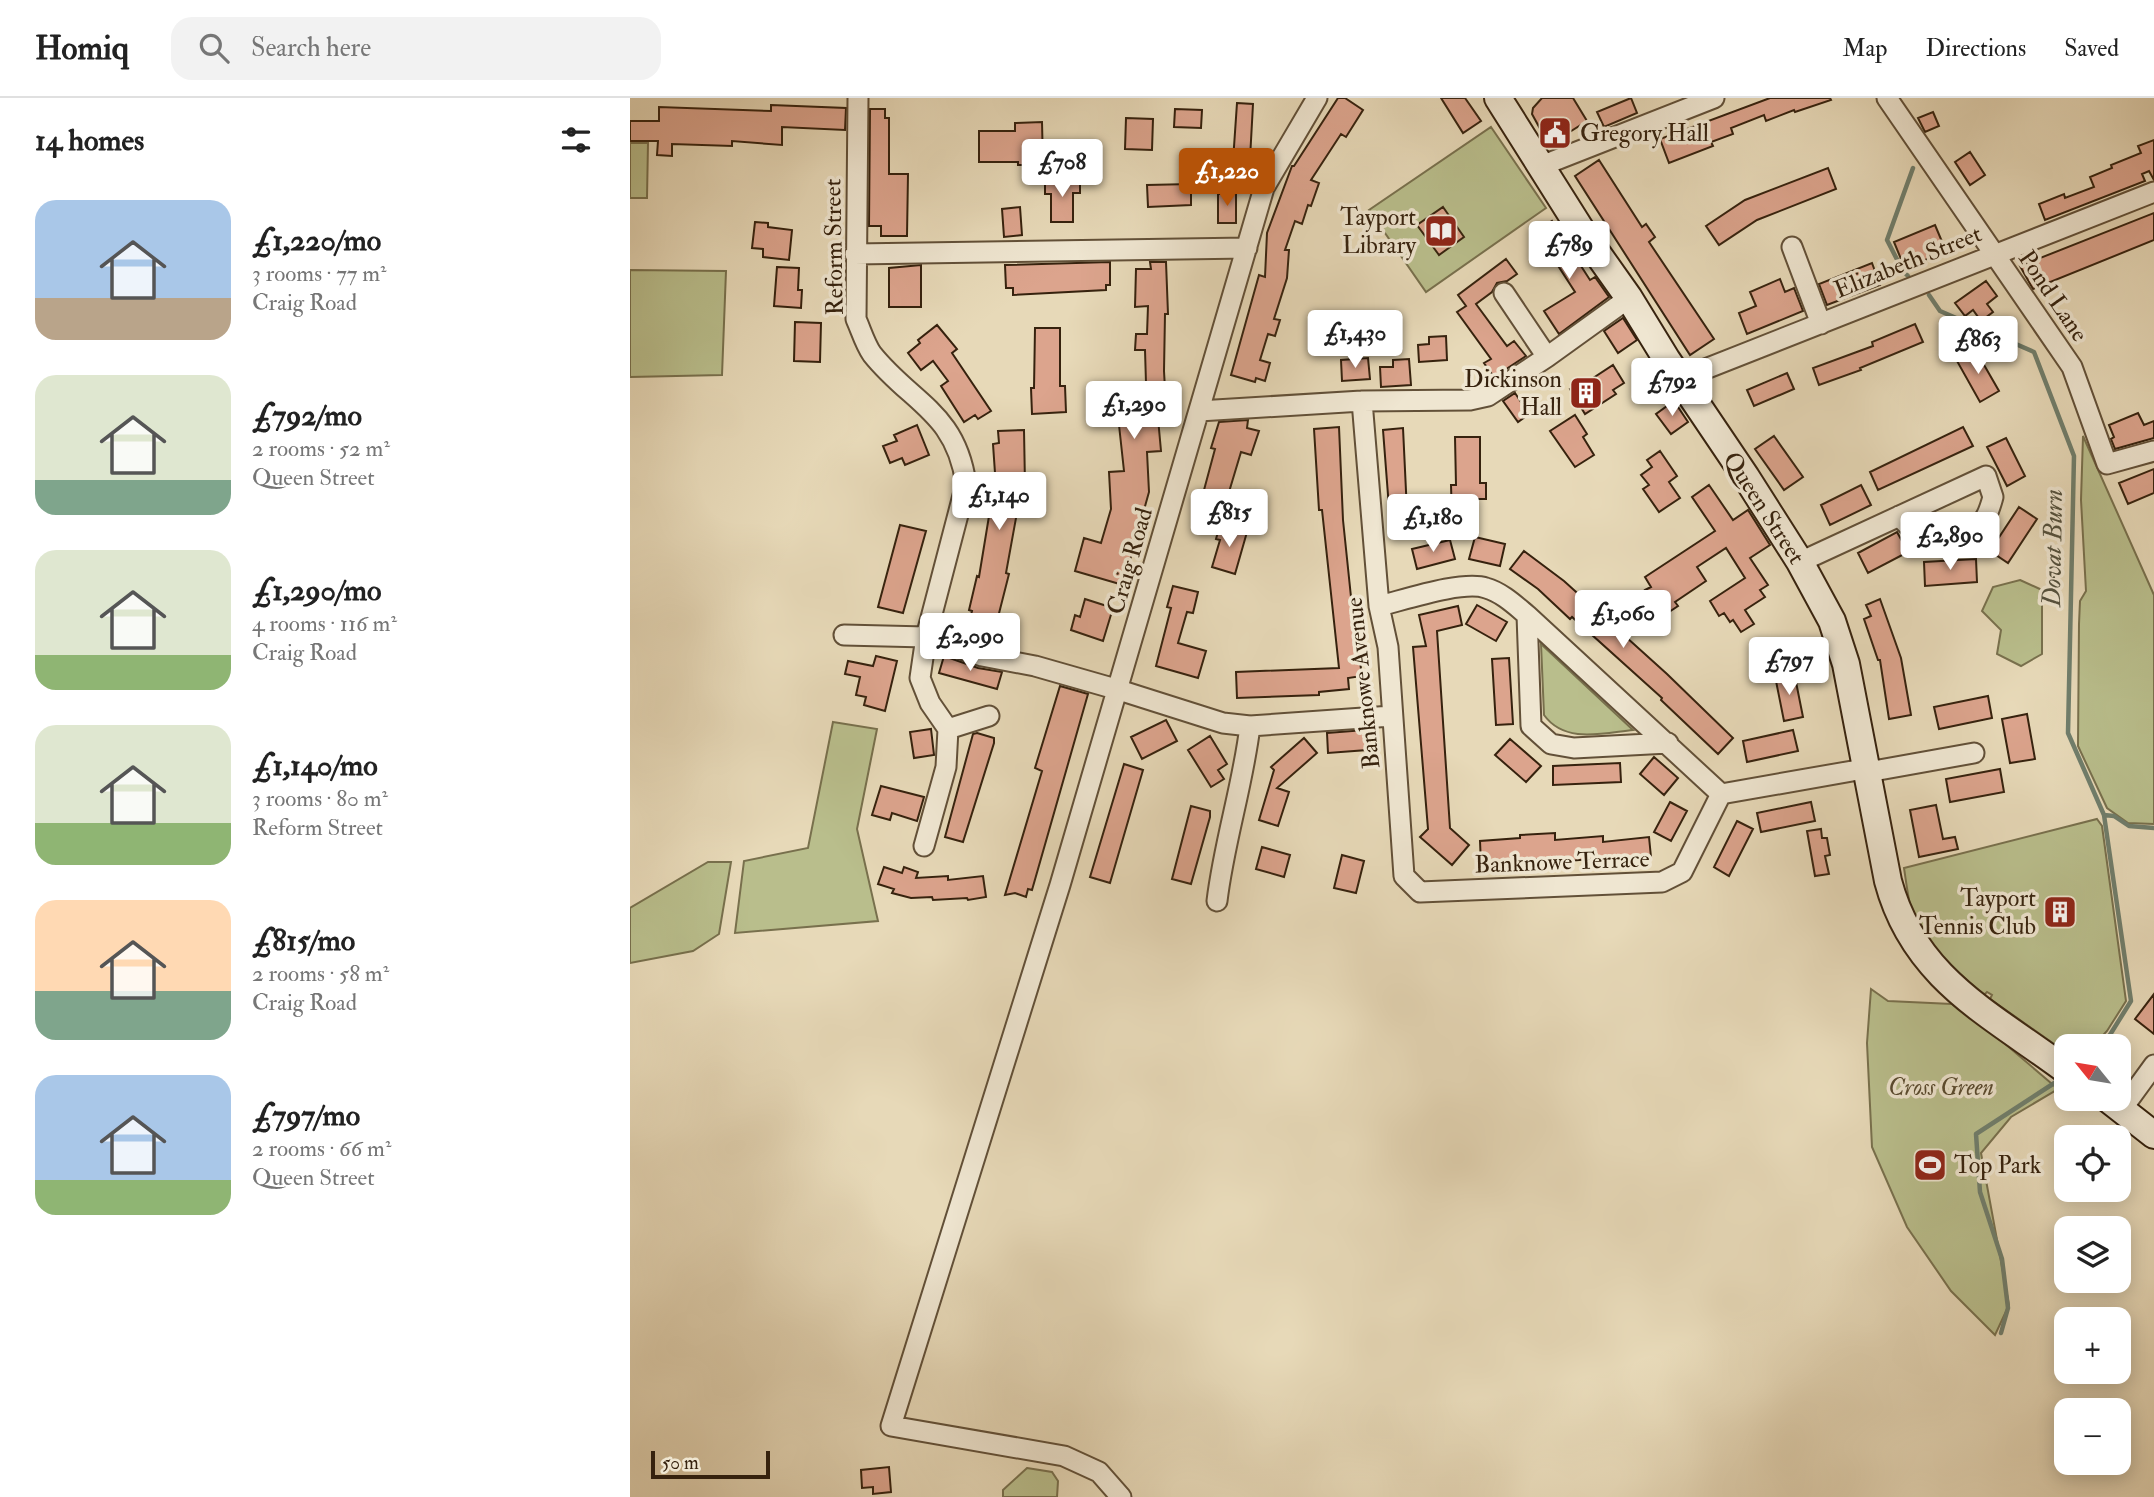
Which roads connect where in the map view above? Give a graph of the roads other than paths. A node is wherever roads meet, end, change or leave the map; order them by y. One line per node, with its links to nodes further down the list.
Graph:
1 (858, 98): 10 (street, Reform Street)
2 (1317, 98): 9 (street, Craig Road)
3 (1714, 98): 6 (street)
4 (1887, 98): 11 (street, Pond Lane)
5 (1508, 102): 6 (main road, Queen Street)
6 (1541, 166): 13 (main road, Queen Street)
7 (2154, 192): 11 (street, Elizabeth Street)
8 (1792, 247): 14 (street)
9 (1247, 248): 10 (street); 18 (street, Craig Road)
10 (855, 254): 25 (street, Reform Street)
11 (1994, 254): 14 (street, Elizabeth Street); 19 (street, Pond Lane)
12 (1504, 293): 15 (street)
13 (1629, 298): 15 (street); 16 (main road, Queen Street)
14 (1821, 324): 16 (street, Elizabeth Street)
15 (1547, 357): 17 (street)
16 (1680, 379): 21 (main road, Queen Street)
17 (1362, 401): 18 (street); 22 (street, Banknowe Avenue)
18 (1199, 411): 26 (street, Craig Road)
19 (2154, 451)
20 (1899, 516): 20 (street); 21 (street)
21 (1800, 562): 33 (main road, Queen Street)
22 (1379, 606): 23 (street); 28 (street, Banknowe Avenue)
23 (1527, 615): 31 (street); 31 (street)
24 (844, 635): 25 (street)
25 (926, 637): 26 (street); 30 (street, Reform Street)
26 (1119, 690): 29 (street); 43 (street, Craig Road)
27 (989, 716): 30 (street)
28 (1392, 716): 29 (street); 36 (street, Banknowe Avenue)
29 (1250, 726): 37 (street)
30 (948, 729): 35 (street)
31 (1668, 743): 34 (street)
32 (1974, 752): 33 (street)
33 (1868, 770): 34 (street); 38 (main road, Queen Street)
34 (1721, 794): 36 (street, Banknowe Terrace)
35 (924, 846)
36 (1404, 876)
37 (1217, 901)
38 (2054, 1061)
39 (2154, 1065): 40 (street)
40 (2132, 1087)
41 (2124, 1111): 42 (main road)
42 (2154, 1135)
43 (1121, 1497)

